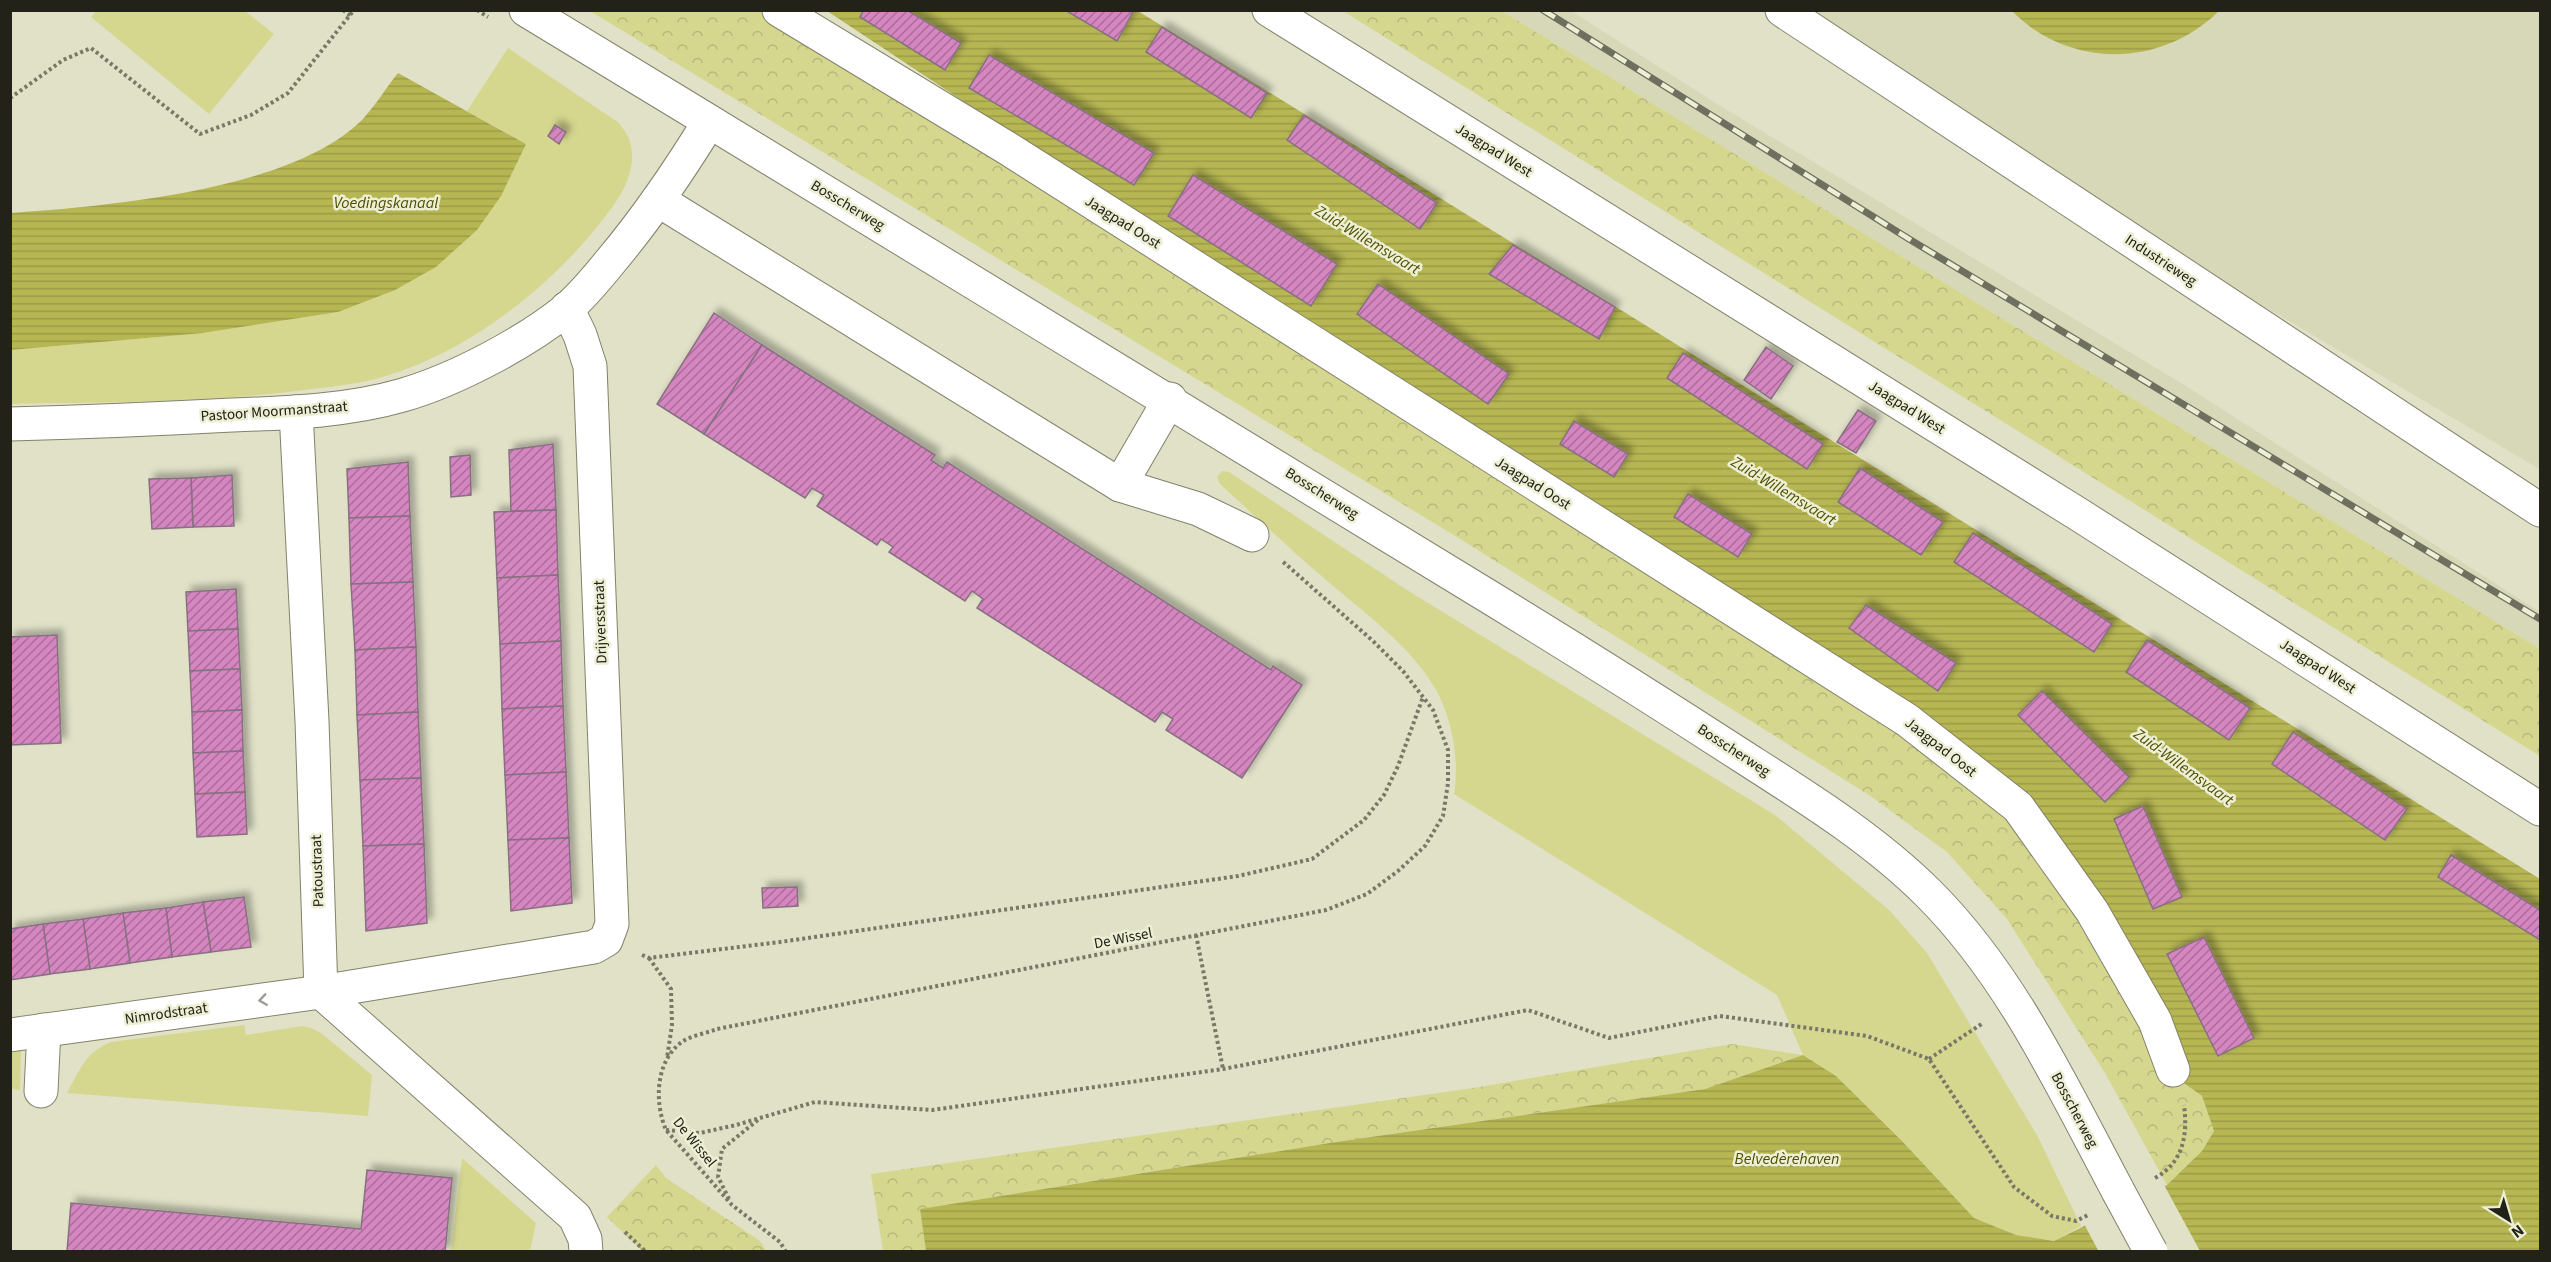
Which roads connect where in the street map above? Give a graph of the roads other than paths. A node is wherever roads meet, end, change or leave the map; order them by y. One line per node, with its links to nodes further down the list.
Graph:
1 (526, 10): 5 (street, Bosscherweg)
2 (779, 10): 19 (street, Jaagpad Oost)
3 (1269, 10): 14 (street, Jaagpad West)
4 (1782, 10): 12 (street, Industrieweg)
5 (710, 122): 6 (street, Pastoor Moormanstraat); 8 (street, Bosscherweg)
6 (658, 200): 7 (street, Pastoor Moormanstraat); 11 (street)
7 (567, 308): 9 (street, Pastoor Moormanstraat); 15 (street, Drijversstraat)
8 (1170, 399): 11 (street); 22 (street, Bosscherweg, bridge)
9 (297, 412): 10 (street, Pastoor Moormanstraat); 16 (street, Patoustraat)
10 (10, 424)
11 (1120, 484): 13 (street)
12 (2541, 510)
13 (1252, 535)
14 (2541, 809)
15 (606, 940): 16 (street, Nimrodstraat)
16 (321, 992): 17 (street, Nimrodstraat, one-way to 17); 21 (street)
17 (44, 1030): 18 (street, Nimrodstraat); 20 (street)
18 (10, 1035)
19 (2173, 1070)
20 (41, 1091)
21 (586, 1251)
22 (2151, 1251)

